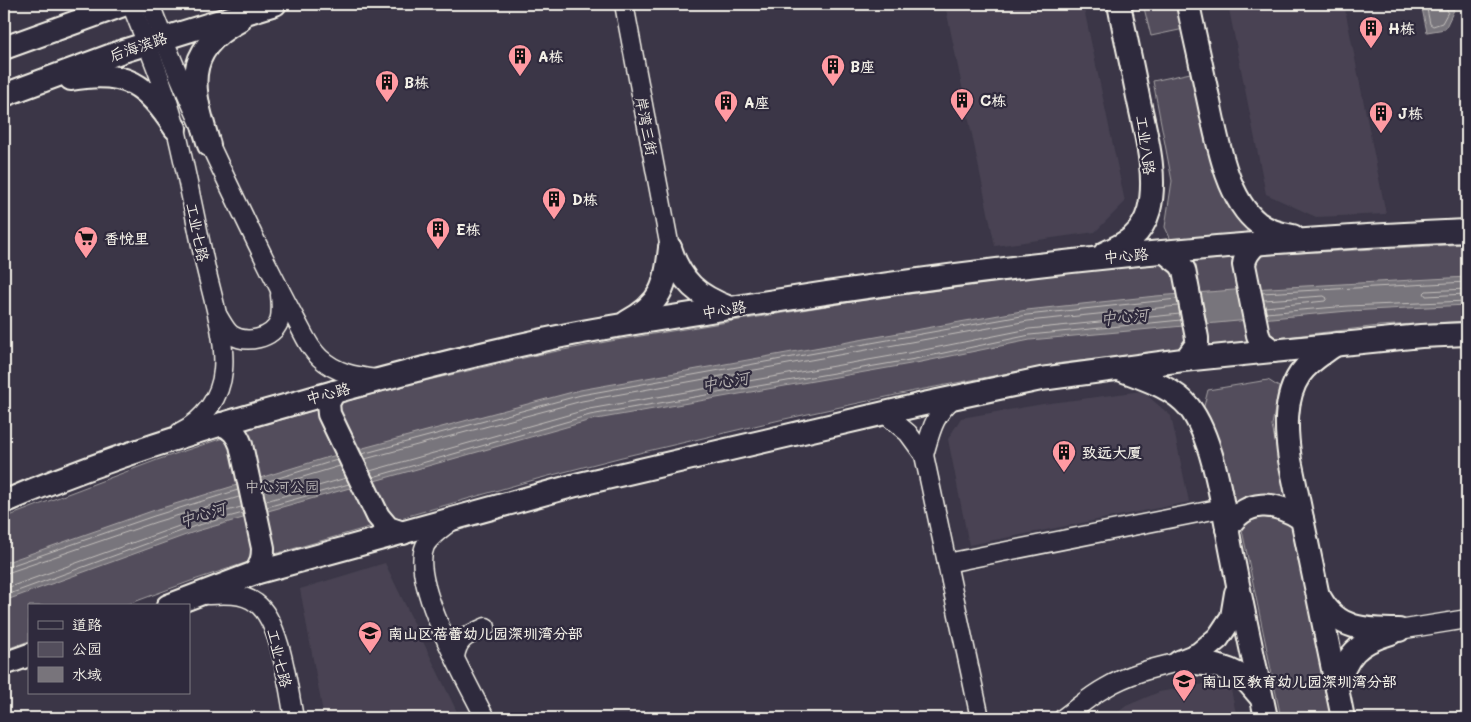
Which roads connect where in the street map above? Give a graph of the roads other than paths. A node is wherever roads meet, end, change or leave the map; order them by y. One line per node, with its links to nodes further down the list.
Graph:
1 (74, 4): 9 (main road)
2 (126, 4): 9 (main road)
3 (131, 4): 10 (street, 工业七路)
4 (150, 4): 10 (street, 工业七路)
5 (624, 4): 19 (street, 岸湾三街)
6 (1119, 4): 21 (main road, 工业八路)
7 (1188, 4): 17 (main road)
8 (271, 5): 10 (main road, 后海滨路); 15 (main road)
9 (26, 40): 11 (main road)
10 (155, 41): 12 (main road, 后海滨路); 14 (street, 工业七路); 15 (street, 工业七路)
11 (4, 48)
12 (28, 86): 13 (main road, 后海滨路); 14 (main road)
13 (4, 95)
14 (175, 128): 24 (street, 工业七路)
15 (209, 145): 22 (street, 工业七路)
16 (1467, 231): 17 (main road, 中心路)
17 (1308, 240): 18 (main road, 中心路)
18 (1256, 244): 20 (main road, 中心路); 27 (main road)
19 (670, 248): 23 (main road); 25 (main road)
20 (1165, 252): 21 (main road, 中心路); 29 (main road)
21 (1092, 258): 23 (main road, 中心路)
22 (278, 286): 24 (street); 31 (street, 工业七路)
23 (730, 308): 25 (main road, 中心路)
24 (216, 314): 36 (street, 工业七路)
25 (618, 326): 31 (main road, 中心路)
26 (1467, 334): 28 (main road)
27 (1265, 343): 28 (main road); 29 (main road)
28 (1336, 344): 41 (main road)
29 (1186, 359): 30 (main road)
30 (1119, 369): 33 (main road); 40 (main road)
31 (381, 379): 32 (main road, 中心路)
32 (334, 392): 35 (main road, 中心路); 42 (main road)
33 (955, 397): 34 (main road); 37 (street)
34 (884, 413): 37 (street); 39 (main road)
35 (222, 424): 36 (main road, 中心路); 44 (main road)
36 (164, 441): 38 (main road, 中心路)
37 (924, 455): 43 (street)
38 (4, 502)
39 (456, 518): 42 (main road); 53 (street)
40 (1225, 519): 41 (main road); 43 (street); 45 (main road)
41 (1302, 519): 46 (main road)
42 (403, 533): 44 (main road)
43 (947, 563): 60 (street)
44 (255, 573): 47 (main road)
45 (1238, 584): 54 (main road); 57 (main road)
46 (1317, 594): 51 (main road); 56 (main road)
47 (197, 595): 48 (main road); 58 (street, 工业七路)
48 (173, 604)
49 (1467, 619): 51 (street)
50 (486, 627): 53 (street)
51 (1399, 630): 56 (main road)
52 (28, 655): 55 (main road)
53 (455, 657): 59 (street)
54 (1179, 662): 57 (main road); 61 (street)
55 (4, 664)
56 (1337, 689): 62 (main road)
57 (1264, 708)
58 (294, 718)
59 (485, 718)
60 (980, 718)
61 (1063, 718)
62 (1343, 718)

